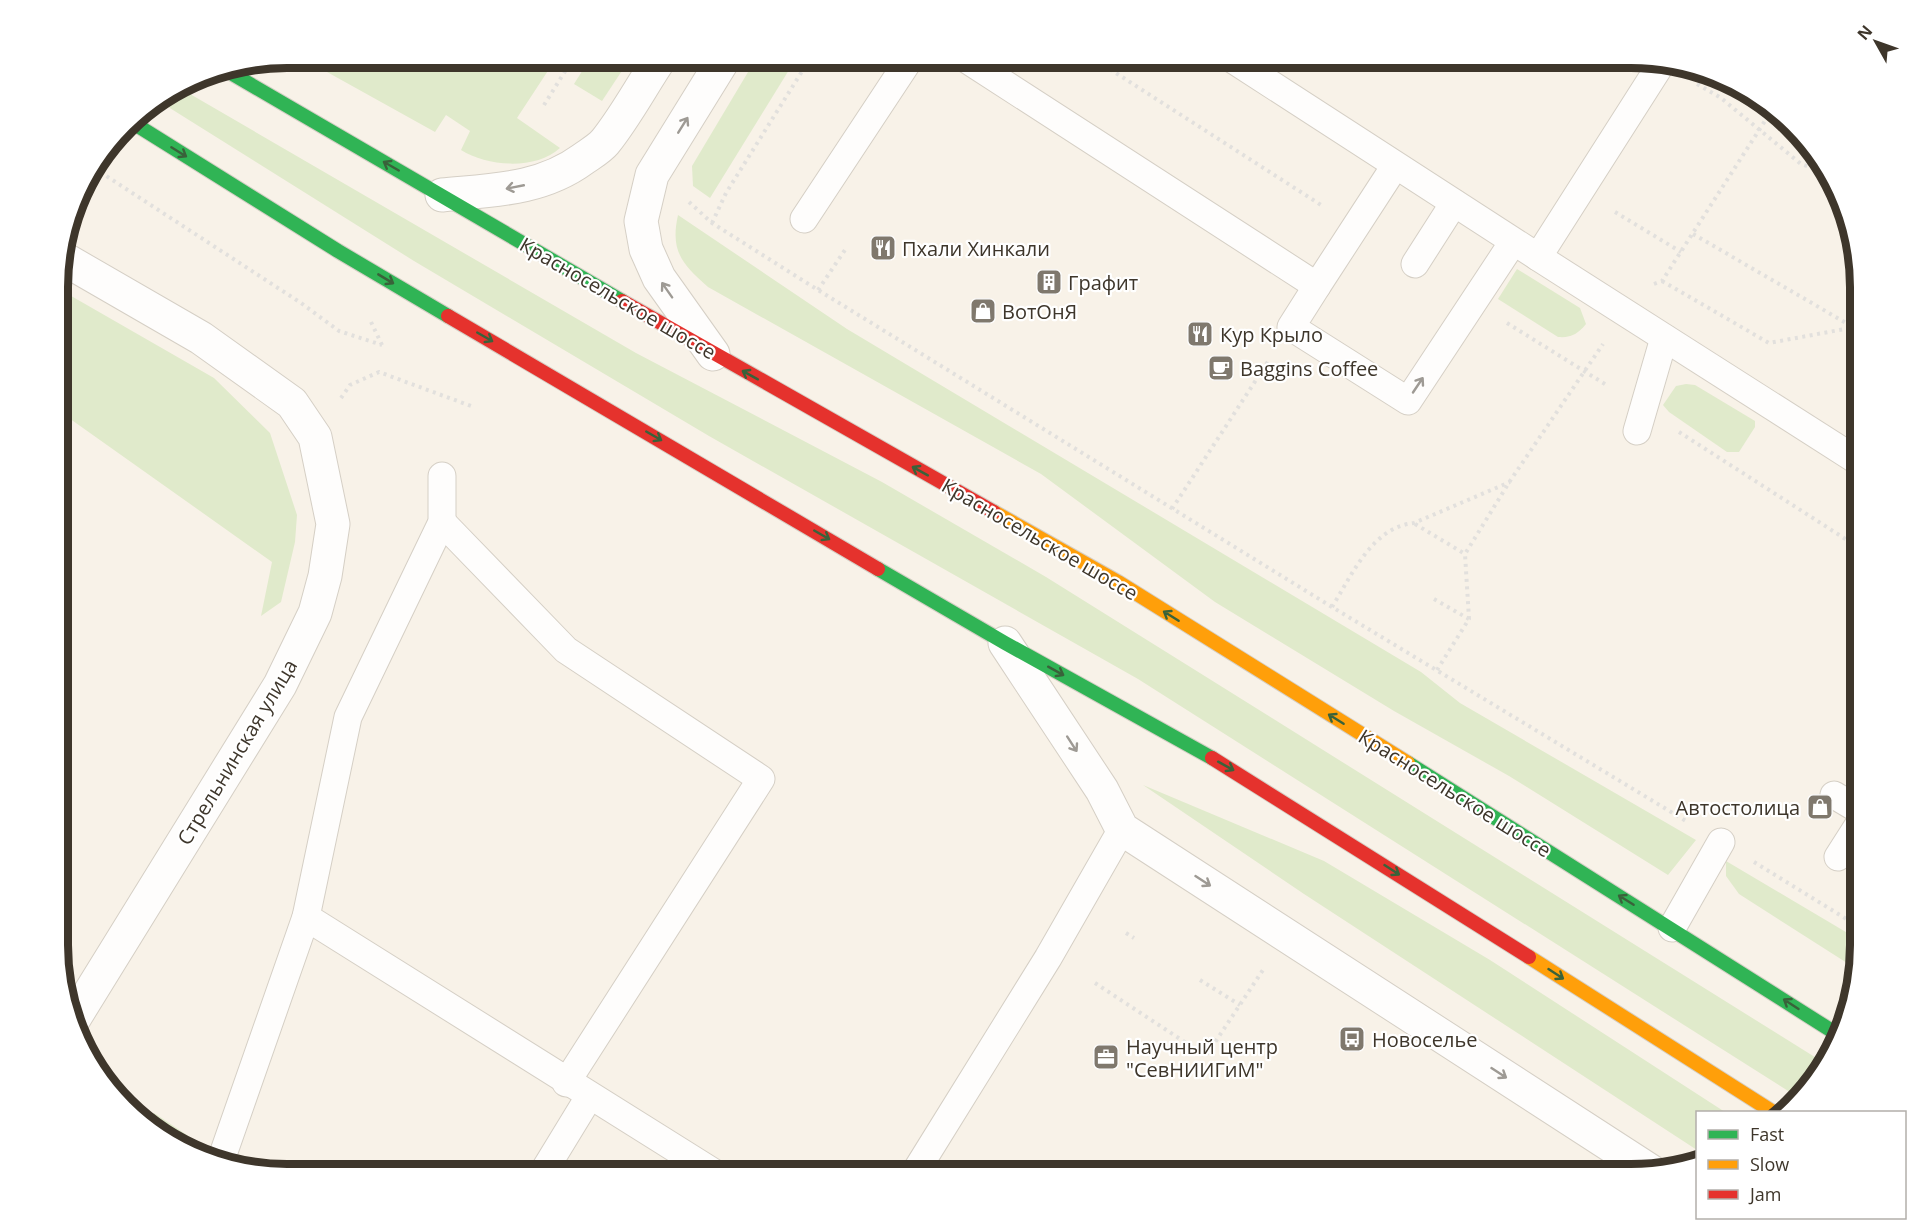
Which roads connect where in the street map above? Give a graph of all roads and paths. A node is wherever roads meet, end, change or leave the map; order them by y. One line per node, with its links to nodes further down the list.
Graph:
1 (567, 68): 12 (path)
2 (654, 68): 19 (street, one-way to 19)
3 (718, 68): 44 (street, one-way to 3)
4 (804, 68): 25 (path)
5 (904, 68): 24 (lane)
6 (980, 68): 34 (lane)
7 (1108, 68): 22 (path)
8 (1246, 68): 16 (lane)
9 (1658, 69): 30 (lane)
10 (233, 74): 19 (main road, Красносельское шоссе, one-way to 10)
11 (1695, 82): 15 (path)
12 (544, 105)
13 (1768, 115): 15 (path)
14 (138, 126): 62 (main road, one-way to 62)
15 (1759, 128): 17 (path); 26 (path)
16 (1395, 166): 21 (lane); 34 (lane)
17 (1817, 170)
18 (100, 172): 42 (path)
19 (442, 195): 44 (main road, Красносельское шоссе)
20 (682, 195): 25 (path)
21 (1454, 203): 27 (lane); 32 (lane)
22 (1323, 206)
23 (1611, 209): 29 (path)
24 (804, 219)
25 (712, 223): 36 (path)
26 (1693, 234): 29 (path); 38 (path)
27 (1514, 242): 30 (lane); 39 (lane, one-way to 27)
28 (845, 250): 36 (path)
29 (1681, 252): 33 (path)
30 (1538, 257): 41 (lane)
31 (69, 262): 81 (street, Стрельнинская улица)
32 (1415, 264)
33 (1662, 281): 35 (path); 40 (path)
34 (1317, 286): 39 (lane)
35 (1646, 287)
36 (818, 290): 54 (path)
37 (1498, 316): 45 (path)
38 (1850, 325)
39 (1291, 327): 54 (path)
40 (1850, 329)
41 (1664, 338): 50 (lane); 51 (lane)
42 (382, 345)
43 (1598, 352): 45 (path)
44 (713, 354): 74 (main road, Красносельское шоссе, one-way to 44)
45 (1584, 371): 46 (path); 53 (path)
46 (1595, 378)
47 (350, 385): 48 (path)
48 (471, 406)
49 (1673, 428): 57 (path)
50 (1637, 431)
51 (1850, 456)
52 (442, 476): 55 (lane)
53 (1510, 481): 56 (path); 58 (path)
54 (1172, 509): 60 (path)
55 (442, 522): 72 (lane); 83 (lane)
56 (1414, 524): 58 (path); 60 (path)
57 (1850, 542)
58 (1466, 554): 61 (path)
59 (1434, 599): 61 (path)
60 (1332, 607): 63 (path)
61 (1469, 619): 63 (path)
62 (1005, 643): 67 (street, one-way to 67); 85 (main road, one-way to 85)
63 (1437, 670): 66 (path)
64 (1834, 795): 65 (lane)
65 (1850, 804)
66 (1692, 824)
67 (1122, 829): 87 (street, one-way to 87); 90 (lane)
68 (1850, 838): 70 (lane)
69 (1722, 842): 74 (lane)
70 (1838, 857)
71 (1751, 860): 73 (path)
72 (306, 917): 83 (lane); 86 (lane)
73 (1850, 921)
74 (1672, 928): 82 (main road, Красносельское шоссе, one-way to 74)
75 (1126, 933): 76 (path)
76 (1134, 938)
77 (1266, 966): 80 (path)
78 (1200, 980): 80 (path)
79 (1095, 983): 80 (path)
80 (1240, 1005)
81 (78, 1012)
82 (1833, 1031)
83 (566, 1083): 84 (lane)
84 (589, 1096): 88 (lane); 89 (lane)
85 (1770, 1111)
86 (222, 1154)
87 (1639, 1163)
88 (548, 1164)
89 (700, 1164)
90 (920, 1164)

